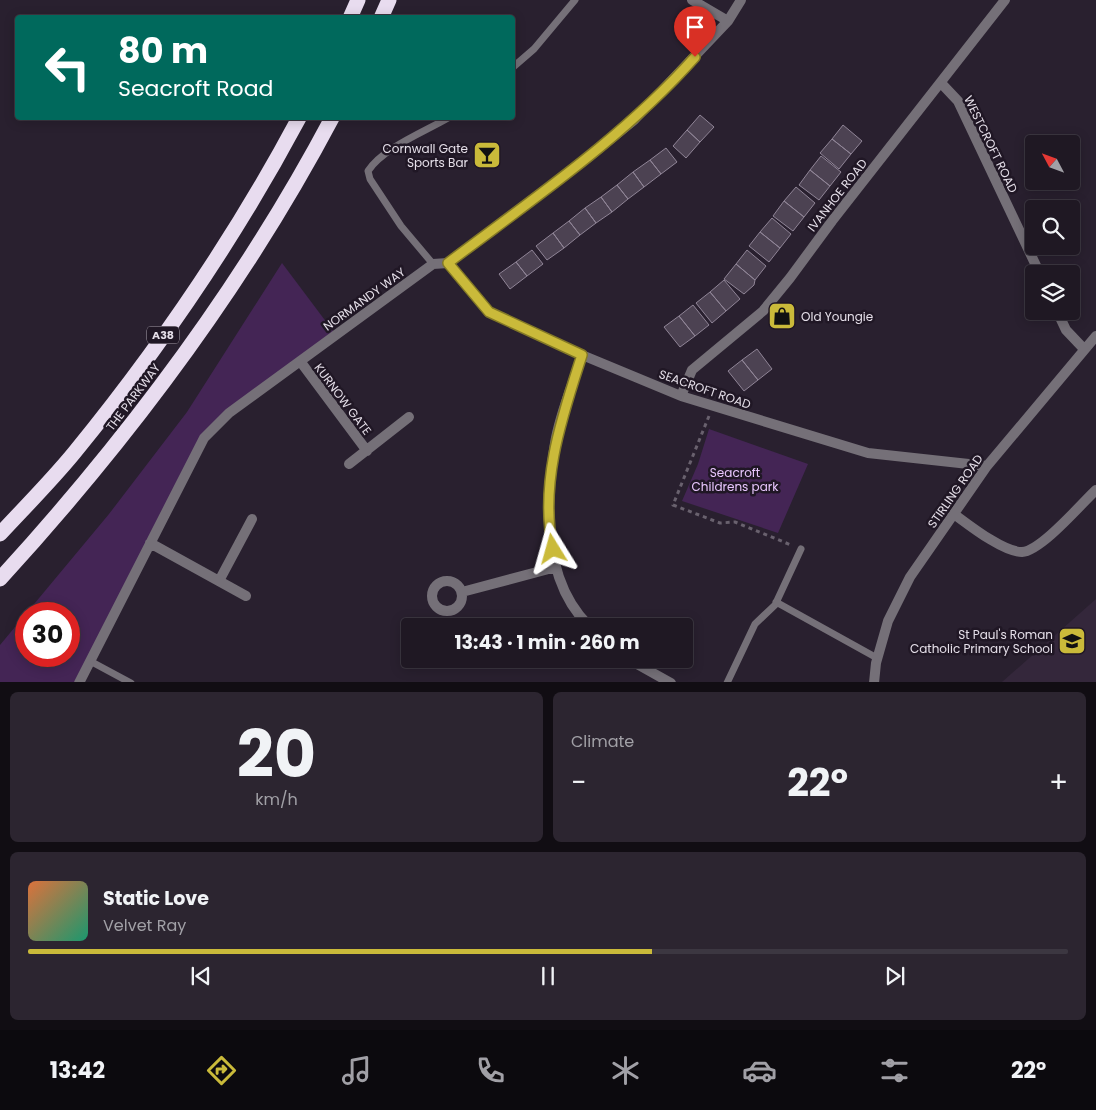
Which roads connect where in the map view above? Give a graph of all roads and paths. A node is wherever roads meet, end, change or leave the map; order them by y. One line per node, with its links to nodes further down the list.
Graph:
1 (358, 0): 7 (highway)
2 (389, 0): 8 (highway)
3 (575, 0): 10 (lane)
4 (692, 0): 9 (street)
5 (741, 0): 9 (street)
6 (1005, 0): 11 (street, IVANHOE ROAD)
7 (351, 15)
8 (382, 15)
9 (728, 21): 15 (street)
10 (515, 65)
11 (941, 83): 17 (street, WESTCROFT ROAD); 23 (street, IVANHOE ROAD)
12 (298, 120): 32 (highway, THE PARKWAY / A38)
13 (331, 120): 36 (highway, THE PARKWAY / A38)
14 (444, 120): 16 (lane)
15 (448, 263): 16 (street); 21 (street, SEACROFT ROAD)
16 (432, 264): 22 (street, NORMANDY WAY)
17 (1036, 265)
18 (1061, 320): 20 (street)
19 (1096, 336): 20 (street, STIRLING ROAD)
20 (1084, 349): 28 (street, STIRLING ROAD)
21 (582, 355): 23 (street, SEACROFT ROAD); 35 (street)
22 (300, 362): 26 (street, KURNOW GATE); 33 (street, NORMANDY WAY)
23 (681, 396): 24 (street, SEACROFT ROAD)
24 (713, 406): 28 (street, SEACROFT ROAD); 34 (path)
25 (409, 417): 26 (street, KURNOW GATE)
26 (367, 451): 27 (street, KURNOW GATE)
27 (349, 464)
28 (987, 466): 30 (street, STIRLING ROAD)
29 (1096, 490): 30 (street)
30 (954, 514): 42 (street, STIRLING ROAD)
31 (252, 519): 37 (street)
32 (0, 534)
33 (150, 543): 37 (street); 43 (street, NORMANDY WAY)
34 (801, 549): 40 (lane)
35 (556, 567): 38 (street); 41 (street)
36 (0, 579)
37 (219, 581): 39 (street)
38 (462, 592)
39 (246, 596)
40 (776, 602): 42 (lane); 48 (lane)
41 (583, 618)
42 (877, 658): 49 (street, STIRLING ROAD)
43 (90, 661): 45 (street, NORMANDY WAY); 46 (lane)
44 (645, 668): 47 (street)
45 (79, 682)
46 (131, 682)
47 (671, 682)
48 (727, 682)
49 (874, 682)

